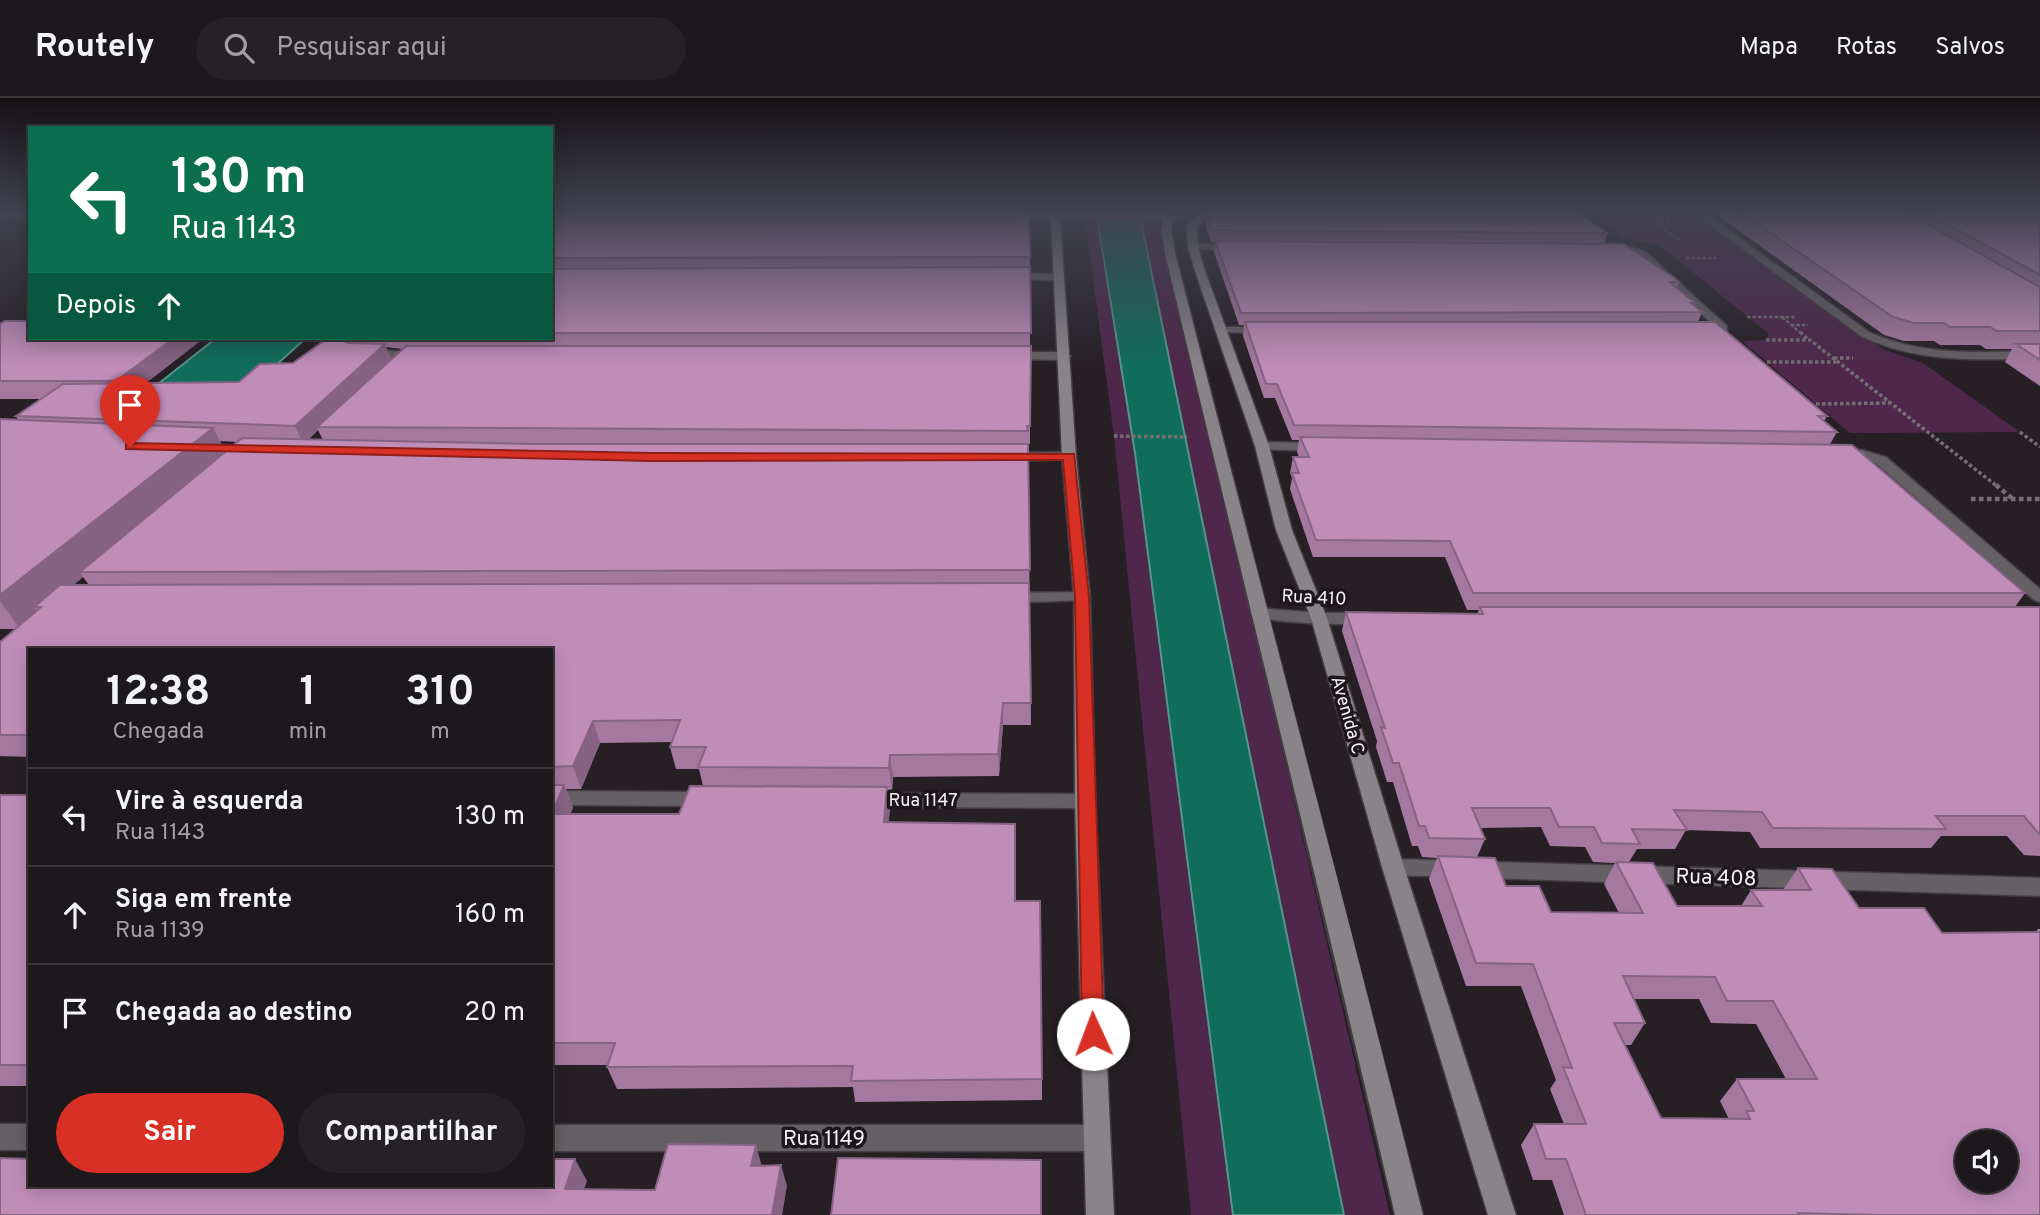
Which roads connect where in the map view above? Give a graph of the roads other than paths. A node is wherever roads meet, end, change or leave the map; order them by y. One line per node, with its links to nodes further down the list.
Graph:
1 (1061, 263): 6 (street)
2 (1173, 263): 24 (street)
3 (1199, 263): 8 (street, Avenida C)
4 (1652, 263): 10 (street)
5 (1768, 263): 12 (street)
6 (1060, 277): 7 (street); 15 (street)
7 (992, 278)
8 (1220, 330): 9 (street); 16 (street, Avenida C)
9 (1275, 330)
10 (1685, 332)
11 (342, 340): 13 (street)
12 (2040, 355)
13 (436, 356)
14 (996, 356): 15 (street)
15 (1065, 356): 19 (street)
16 (1262, 446): 17 (street); 25 (street, Avenida C)
17 (1331, 447)
18 (1828, 452): 22 (street)
19 (1069, 456): 20 (street); 21 (street)
20 (986, 457)
21 (1082, 597): 23 (street); 30 (street)
22 (2040, 597)
23 (985, 598)
24 (1259, 612): 25 (street, Rua 410); 38 (street)
25 (1319, 618): 26 (street, Rua 410); 31 (street, Avenida C)
26 (1388, 618)
27 (553, 799): 28 (street)
28 (729, 799)
29 (839, 800): 30 (street, Rua 1147)
30 (1085, 801): 36 (street)
31 (1393, 867): 32 (street, Rua 408); 39 (street, Avenida C)
32 (2040, 887)
33 (0, 1137): 34 (street)
34 (28, 1138)
35 (553, 1138): 36 (street, Rua 1149)
36 (1096, 1138): 37 (street)
37 (1100, 1215)
38 (1409, 1215)
39 (1502, 1215)

